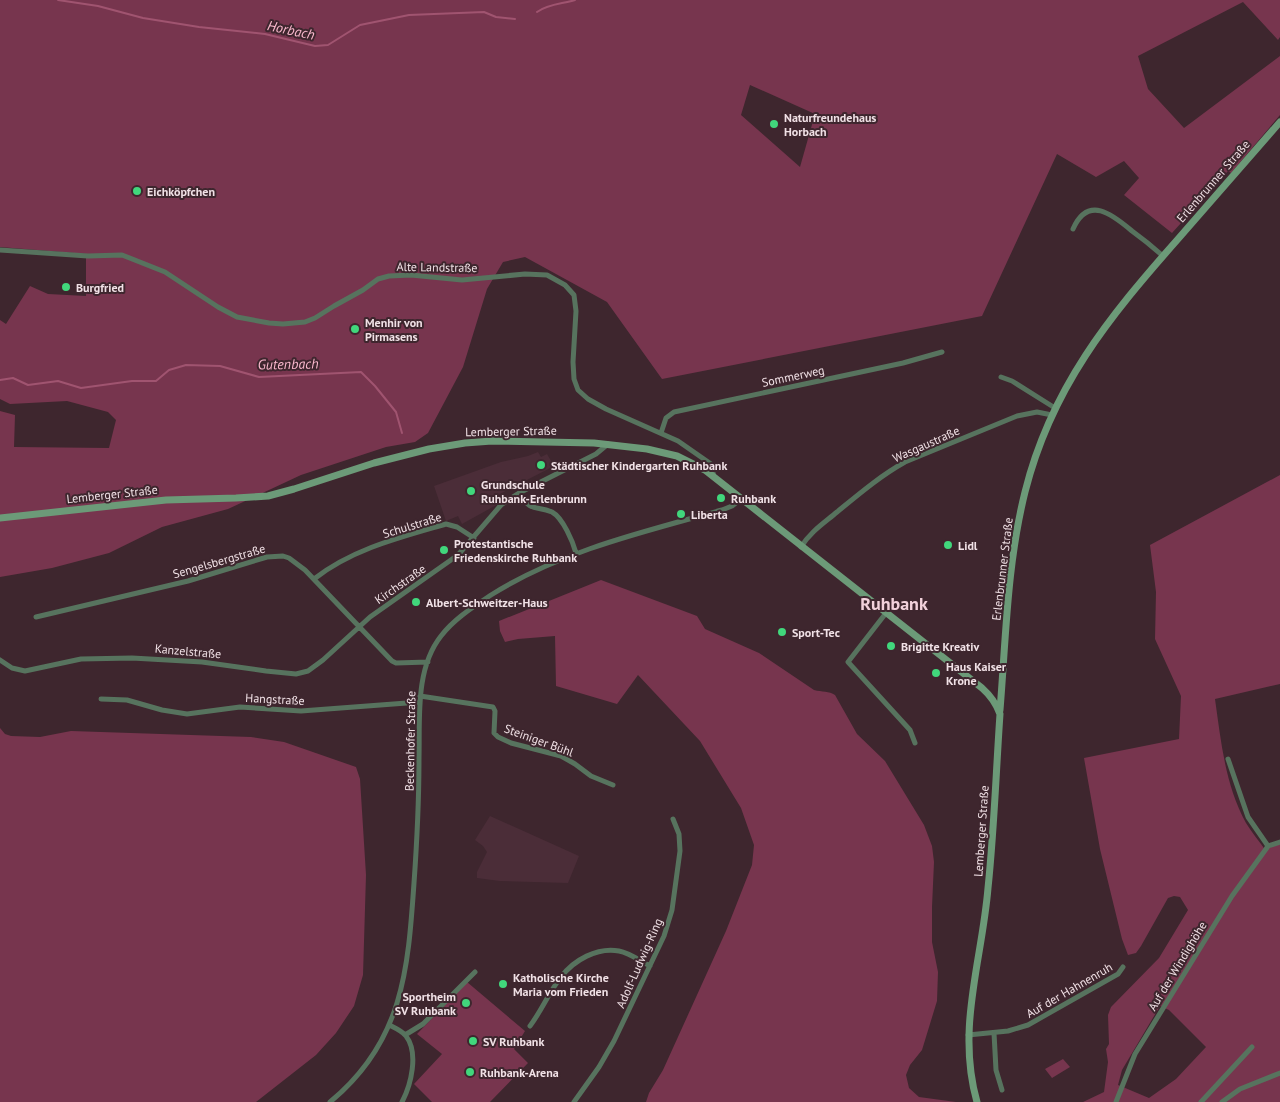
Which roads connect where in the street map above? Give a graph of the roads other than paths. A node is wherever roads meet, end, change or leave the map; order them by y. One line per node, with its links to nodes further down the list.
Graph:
1 (1280, 122): 4 (main road, Erlenbrunner Straße)
2 (1073, 229): 4 (street)
3 (0, 250): 8 (street, Alte Landstraße)
4 (1163, 256): 7 (main road, Erlenbrunner Straße)
5 (942, 352): 8 (street, Sommerweg)
6 (1002, 378): 7 (street)
7 (1054, 411): 15 (street, Wasgaustraße); 23 (main road, Erlenbrunner Straße)
8 (661, 433): 10 (street, Alte Landstraße)
9 (608, 444): 10 (main road, Lemberger Straße); 11 (street); 13 (main road, Lemberger Straße)
10 (714, 477): 12 (main road, Lemberger Straße)
11 (519, 493): 14 (street); 16 (street)
12 (741, 499): 15 (main road, Lemberger Straße); 16 (street, Beckenhofer Straße)
13 (0, 518)
14 (474, 538): 17 (street, Schulstraße); 20 (street, Kirchstraße)
15 (801, 547): 18 (main road, Lemberger Straße)
16 (576, 553): 22 (street, Beckenhofer Straße)
17 (314, 579): 19 (street, Sengelsbergstraße); 20 (street, Sengelsbergstraße)
18 (886, 613): 24 (main road, Lemberger Straße); 28 (street)
19 (36, 617)
20 (360, 626): 21 (street, Kanzelstraße); 22 (street, Sengelsbergstraße)
21 (0, 660)
22 (428, 662): 26 (street, Beckenhofer Straße)
23 (1002, 686): 24 (main road); 27 (main road, Erlenbrunner Straße)
24 (992, 697): 27 (main road, Lemberger Straße)
25 (101, 699): 26 (street, Hangstraße)
26 (420, 699): 30 (street, Steiniger Bühl); 37 (street, Beckenhofer Straße)
27 (1000, 714): 41 (main road, Lemberger Straße)
28 (915, 743)
29 (1228, 759): 33 (street)
30 (613, 785)
31 (673, 819): 34 (street, Adolf-Ludwig-Ring)
32 (1280, 842): 33 (street)
33 (1268, 846): 49 (street, Auf der Windighöhe)
34 (650, 966): 38 (street); 47 (street, Adolf-Ludwig-Ring)
35 (1123, 967): 39 (street, Auf der Hahnenruh)
36 (475, 972): 40 (street)
37 (389, 1025): 40 (street); 45 (street)
38 (530, 1026)
39 (994, 1033): 41 (street, Auf der Hahnenruh); 44 (street)
40 (405, 1035): 46 (street)
41 (968, 1035): 48 (main road, Lemberger Straße)
42 (1252, 1047): 50 (street)
43 (1280, 1073): 51 (street)
44 (1002, 1090)
45 (330, 1102)
46 (402, 1102)
47 (574, 1102)
48 (977, 1102)
49 (1116, 1102)
50 (1201, 1102)
51 (1222, 1102)

